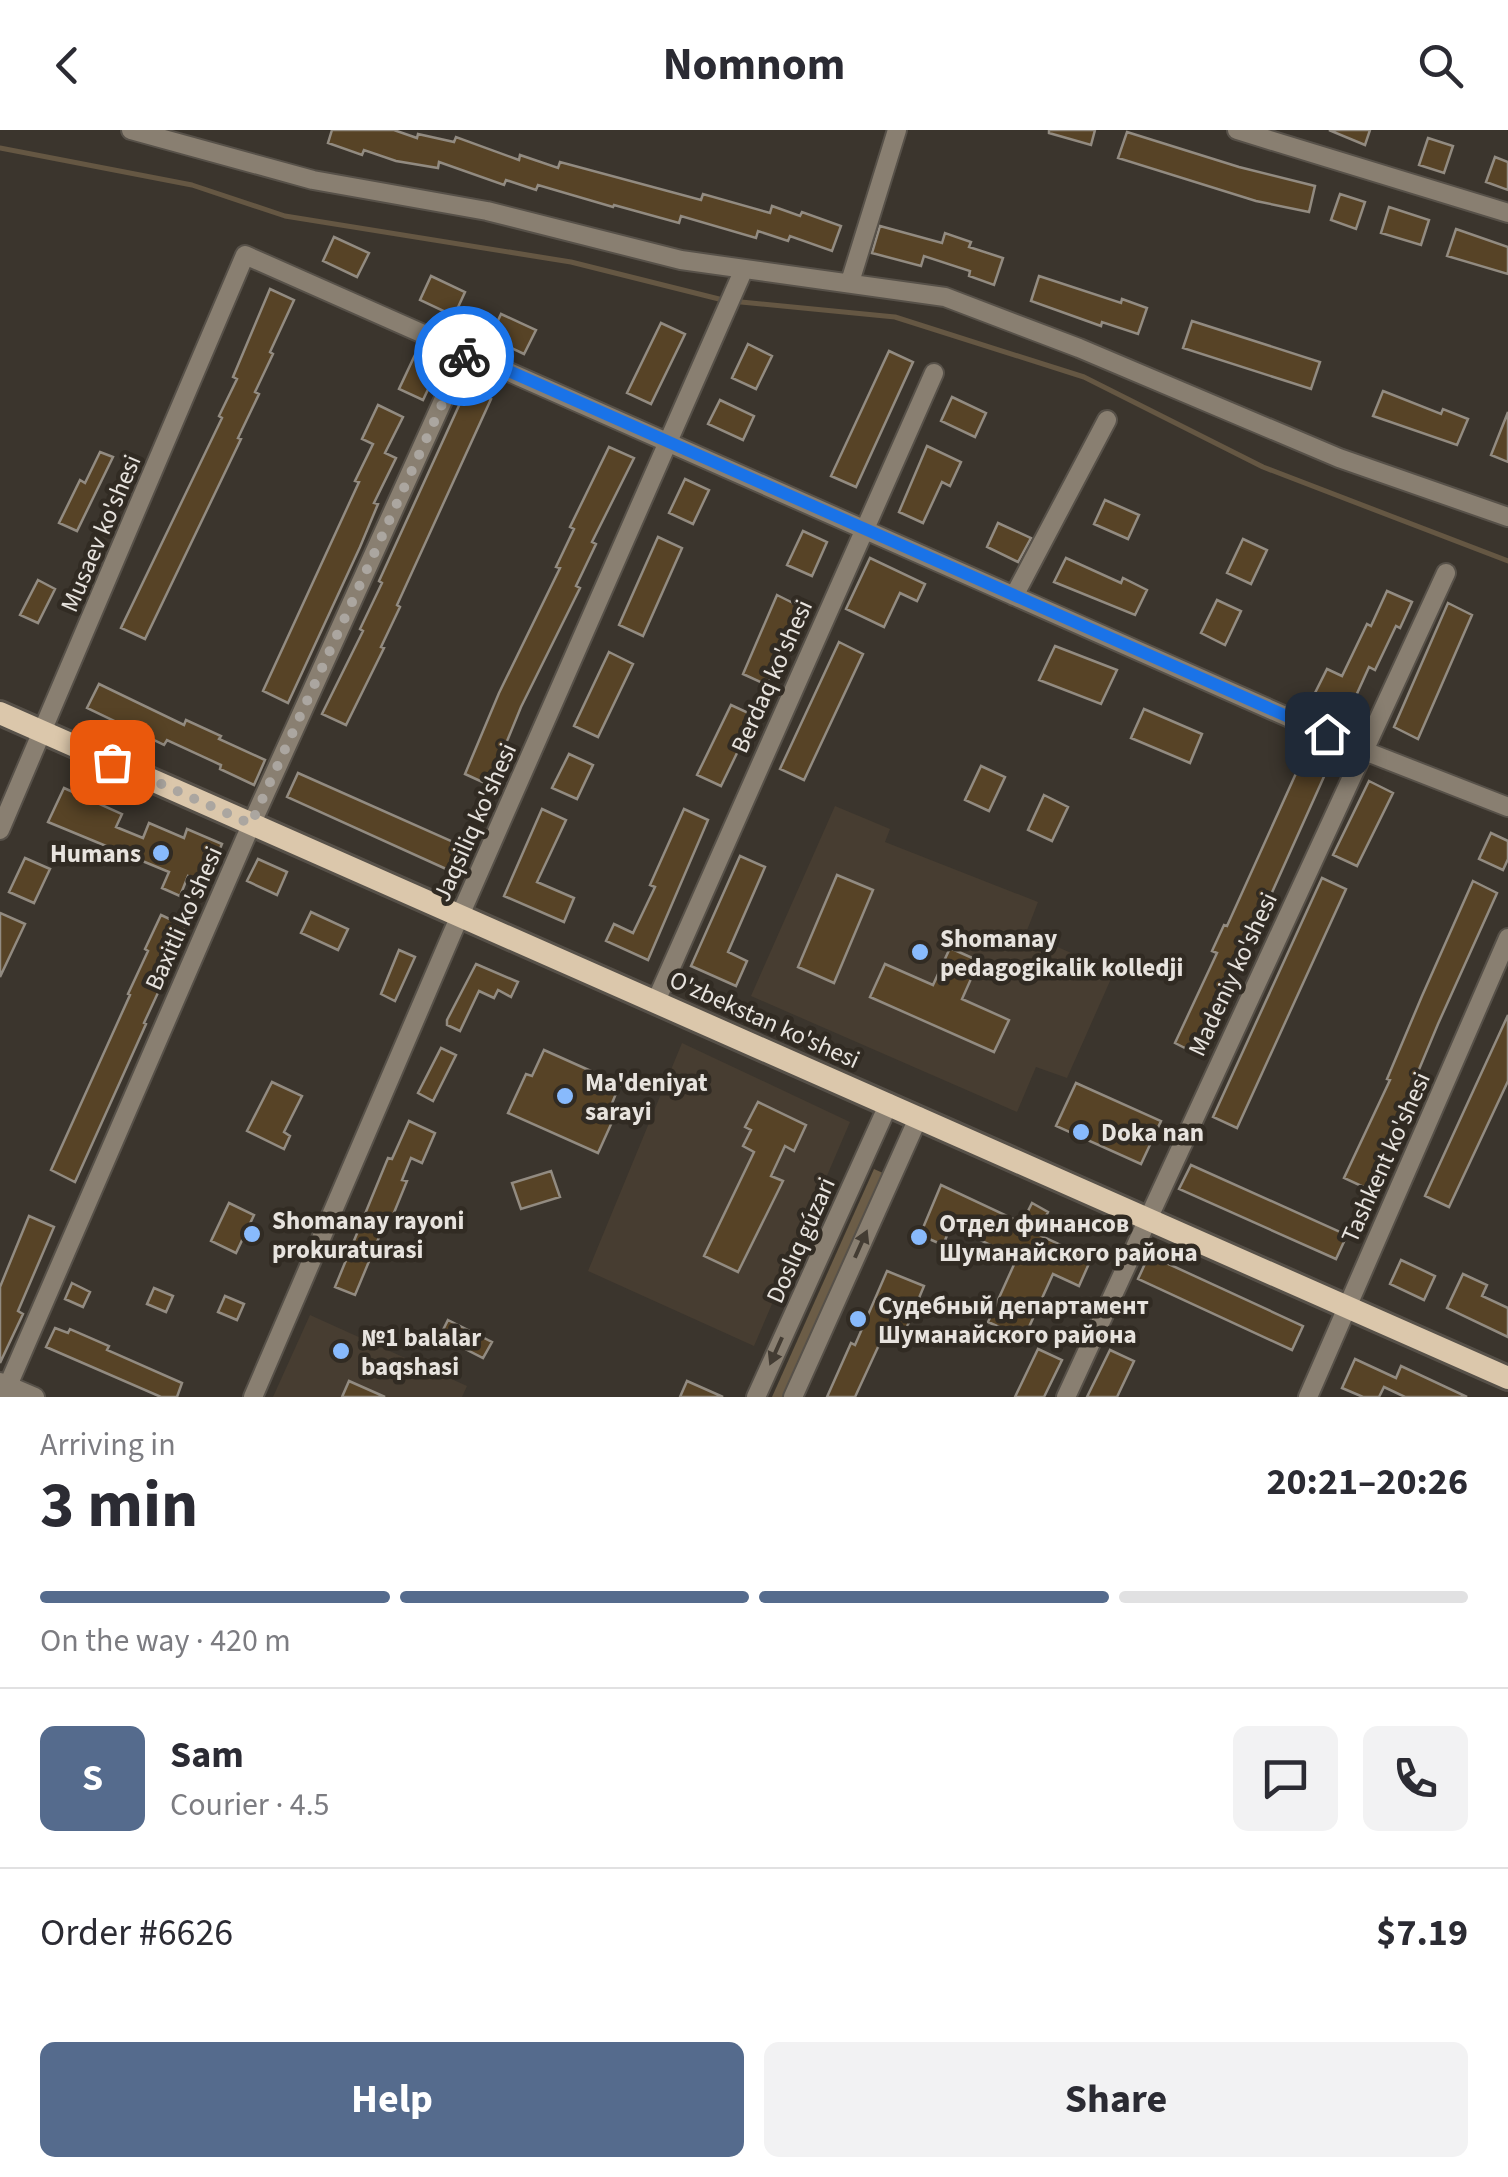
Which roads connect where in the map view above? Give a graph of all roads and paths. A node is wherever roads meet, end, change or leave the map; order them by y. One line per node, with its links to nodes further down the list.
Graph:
1 (131, 130): 5 (street)
2 (897, 130): 6 (street)
3 (1237, 130): 4 (street)
4 (1508, 213)
5 (744, 270): 6 (street); 10 (street, Jaqsiliq ko'shesi)
6 (850, 282): 11 (street)
7 (466, 352): 10 (street); 16 (street, Musaev ko'shesi); 19 (street, Baxitli ko'shesi)
8 (934, 373): 12 (street, Berdaq ko'shesi)
9 (1108, 420): 14 (street)
10 (670, 443): 12 (street); 21 (street, Jaqsiliq ko'shesi)
11 (1508, 516)
12 (863, 529): 14 (street); 23 (street, Berdaq ko'shesi)
13 (1446, 573): 17 (street, Madeniy ko'shesi)
14 (1014, 596): 17 (street)
15 (0, 712): 16 (main road, O'zbekstan ko'shesi)
16 (42, 731): 19 (main road, O'zbekstan ko'shesi); 20 (street, Musaev ko'shesi)
17 (1362, 750): 18 (street); 28 (street, Madeniy ko'shesi)
18 (1508, 807)
19 (251, 824): 21 (main road, O'zbekstan ko'shesi); 31 (street, Baxitli ko'shesi)
20 (0, 830)
21 (460, 916): 23 (main road, O'zbekstan ko'shesi); 33 (street, Jaqsiliq ko'shesi)
22 (1508, 938): 29 (street, Tashkent ko'shesi)
23 (656, 1001): 24 (main road, O'zbekstan ko'shesi)
24 (889, 1103): 25 (main road, O'zbekstan ko'shesi); 26 (street, Doslıq gúzari)
25 (919, 1116): 27 (street); 28 (main road, O'zbekstan ko'shesi)
26 (869, 1148): 27 (street); 34 (street, Doslıq gúzari, one-way to 34)
27 (898, 1161): 35 (street, one-way to 27)
28 (1148, 1219): 29 (main road, O'zbekstan ko'shesi); 36 (street, Madeniy ko'shesi)
29 (1346, 1308): 30 (main road, O'zbekstan ko'shesi); 37 (street, Tashkent ko'shesi)
30 (1508, 1378)
31 (4, 1388): 32 (street)
32 (36, 1397)
33 (253, 1397)
34 (756, 1397)
35 (793, 1397)
36 (1066, 1397)
37 (1308, 1397)

